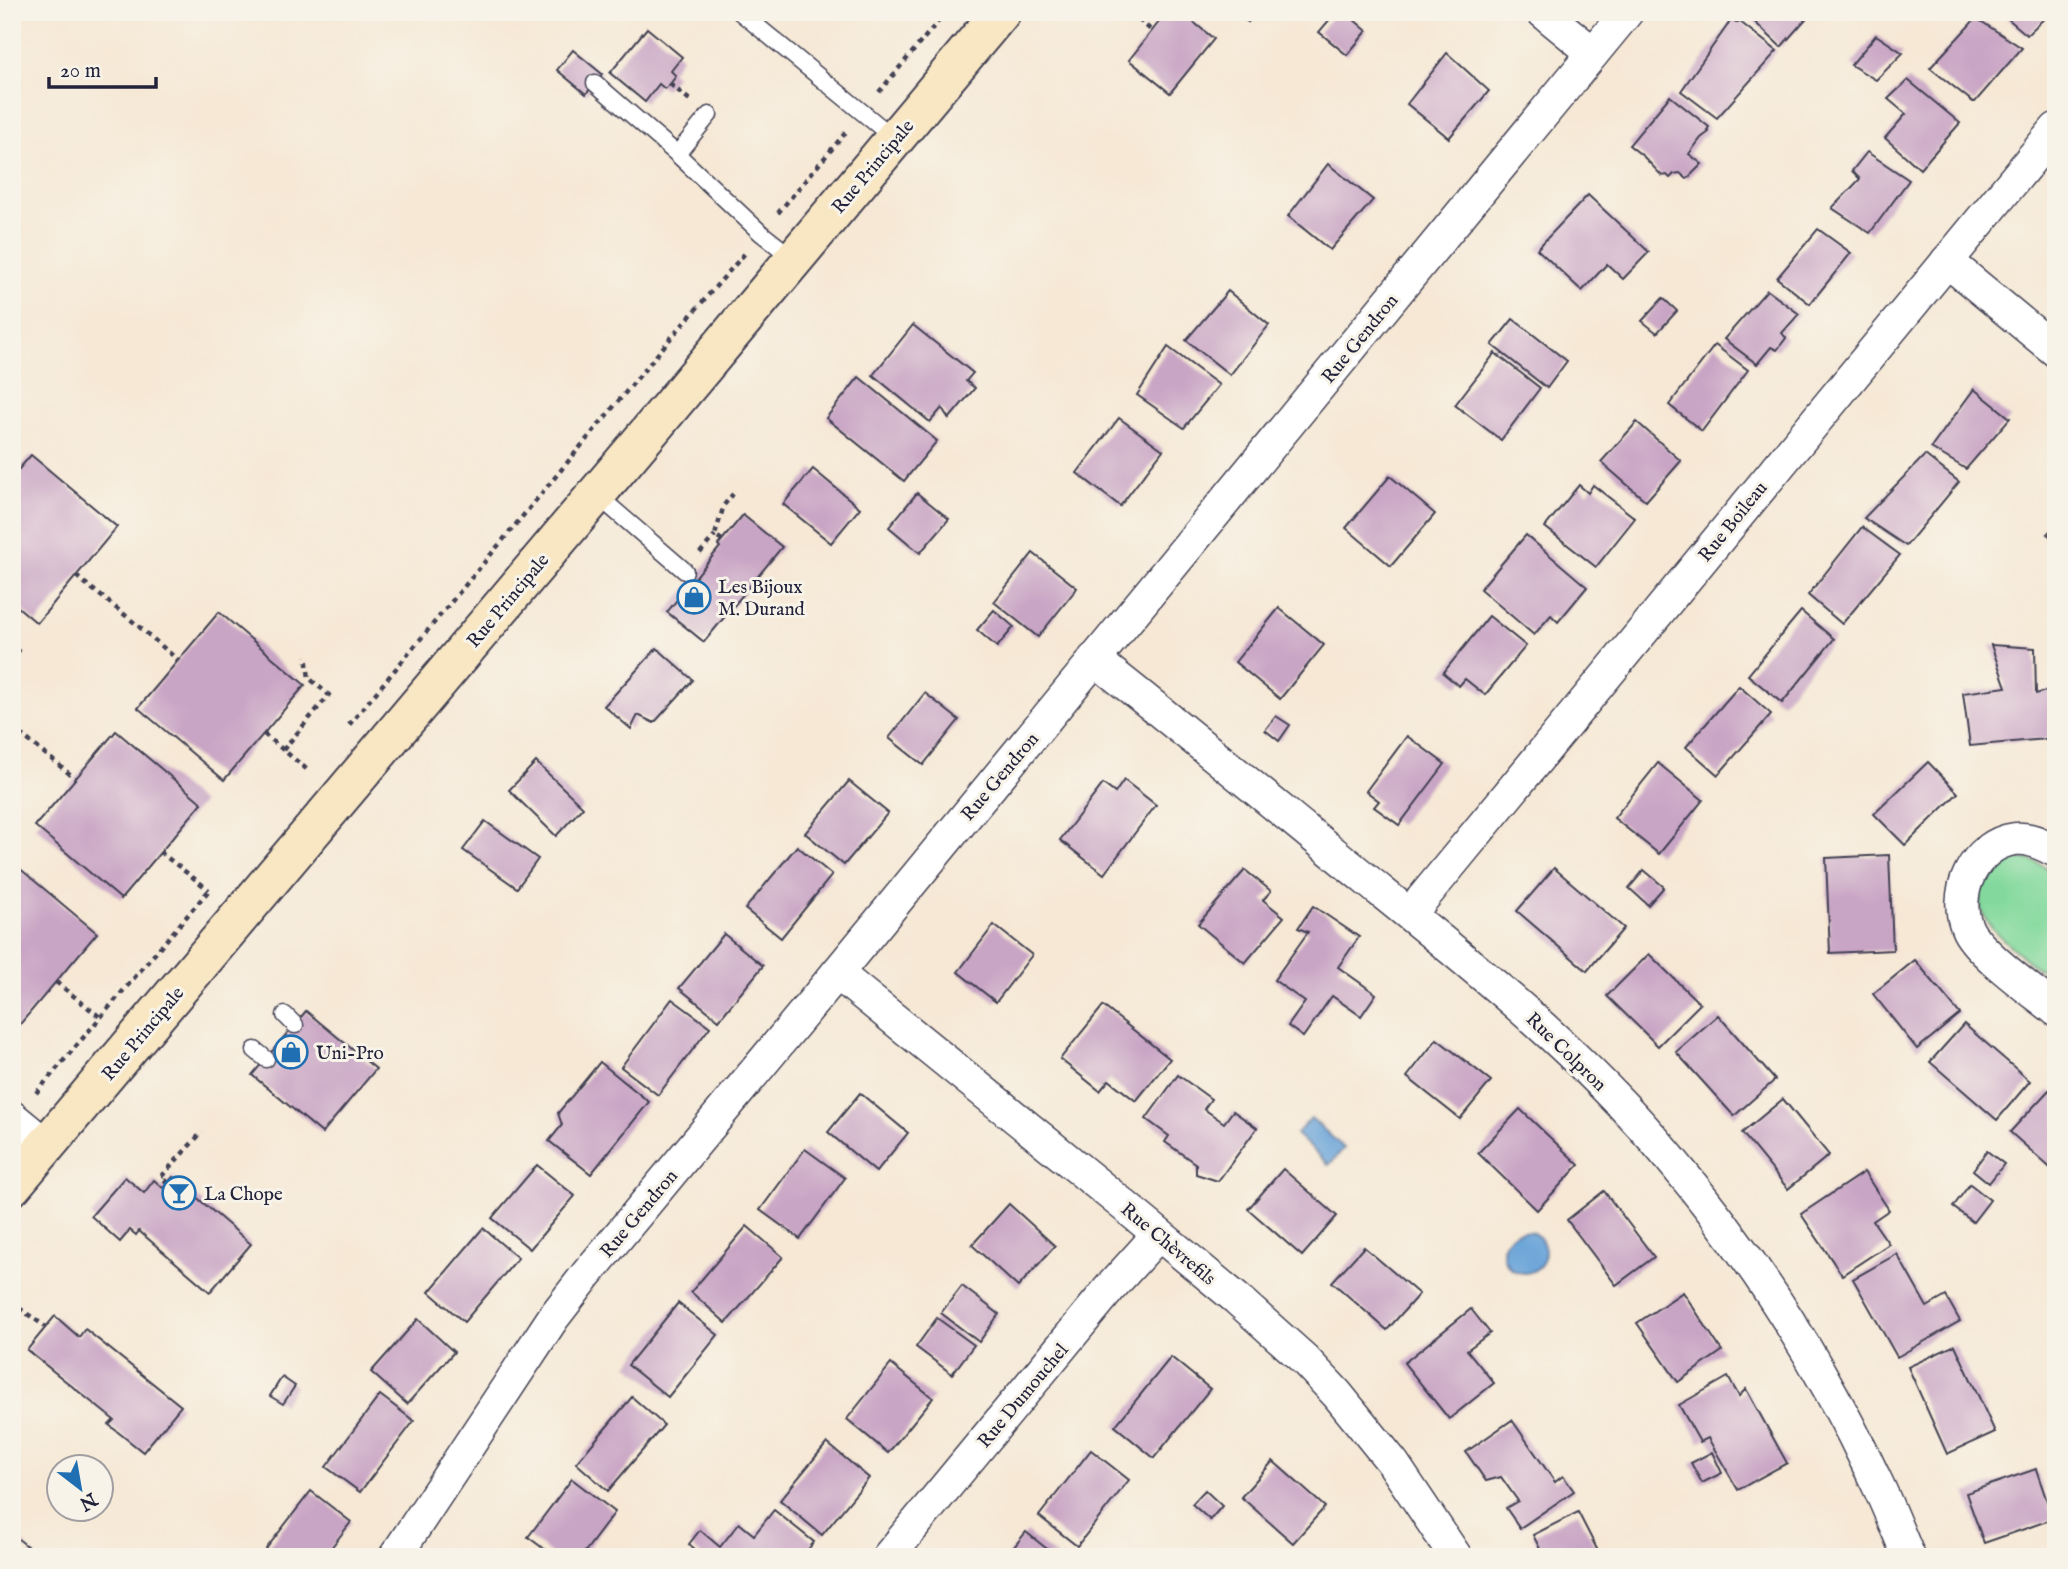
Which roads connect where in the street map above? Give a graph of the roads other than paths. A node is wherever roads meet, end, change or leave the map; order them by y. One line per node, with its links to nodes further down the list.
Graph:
1 (740, 12): 9 (lane)
2 (1001, 12): 9 (street, Rue Principale)
3 (1543, 12): 5 (street)
4 (1627, 12): 5 (street, Rue Gendron)
5 (1593, 53): 16 (street, Rue Gendron)
6 (595, 83): 10 (lane)
7 (709, 116): 10 (lane)
8 (2056, 129): 12 (street, Rue Boileau)
9 (895, 139): 11 (street, Rue Principale)
10 (677, 154): 11 (lane)
11 (794, 259): 14 (street, Rue Principale)
12 (1947, 261): 13 (street); 18 (street, Rue Boileau)
13 (2056, 351)
14 (597, 494): 15 (lane); 22 (street, Rue Principale)
15 (685, 571)
16 (1094, 659): 18 (street, Rue Colpron); 19 (street, Rue Gendron)
17 (2056, 851): 20 (street)
18 (1410, 914): 28 (street, Rue Colpron)
19 (837, 973): 24 (street, Rue Chèvrefils); 26 (street, Rue Gendron)
20 (2056, 1010)
21 (12, 1117): 22 (street)
22 (46, 1145): 23 (street, Rue Principale)
23 (12, 1186)
24 (1158, 1235): 25 (street, Rue Chèvrefils); 27 (street, Rue Dumouchel)
25 (1442, 1552)
26 (395, 1557)
27 (888, 1557)
28 (1909, 1557)

